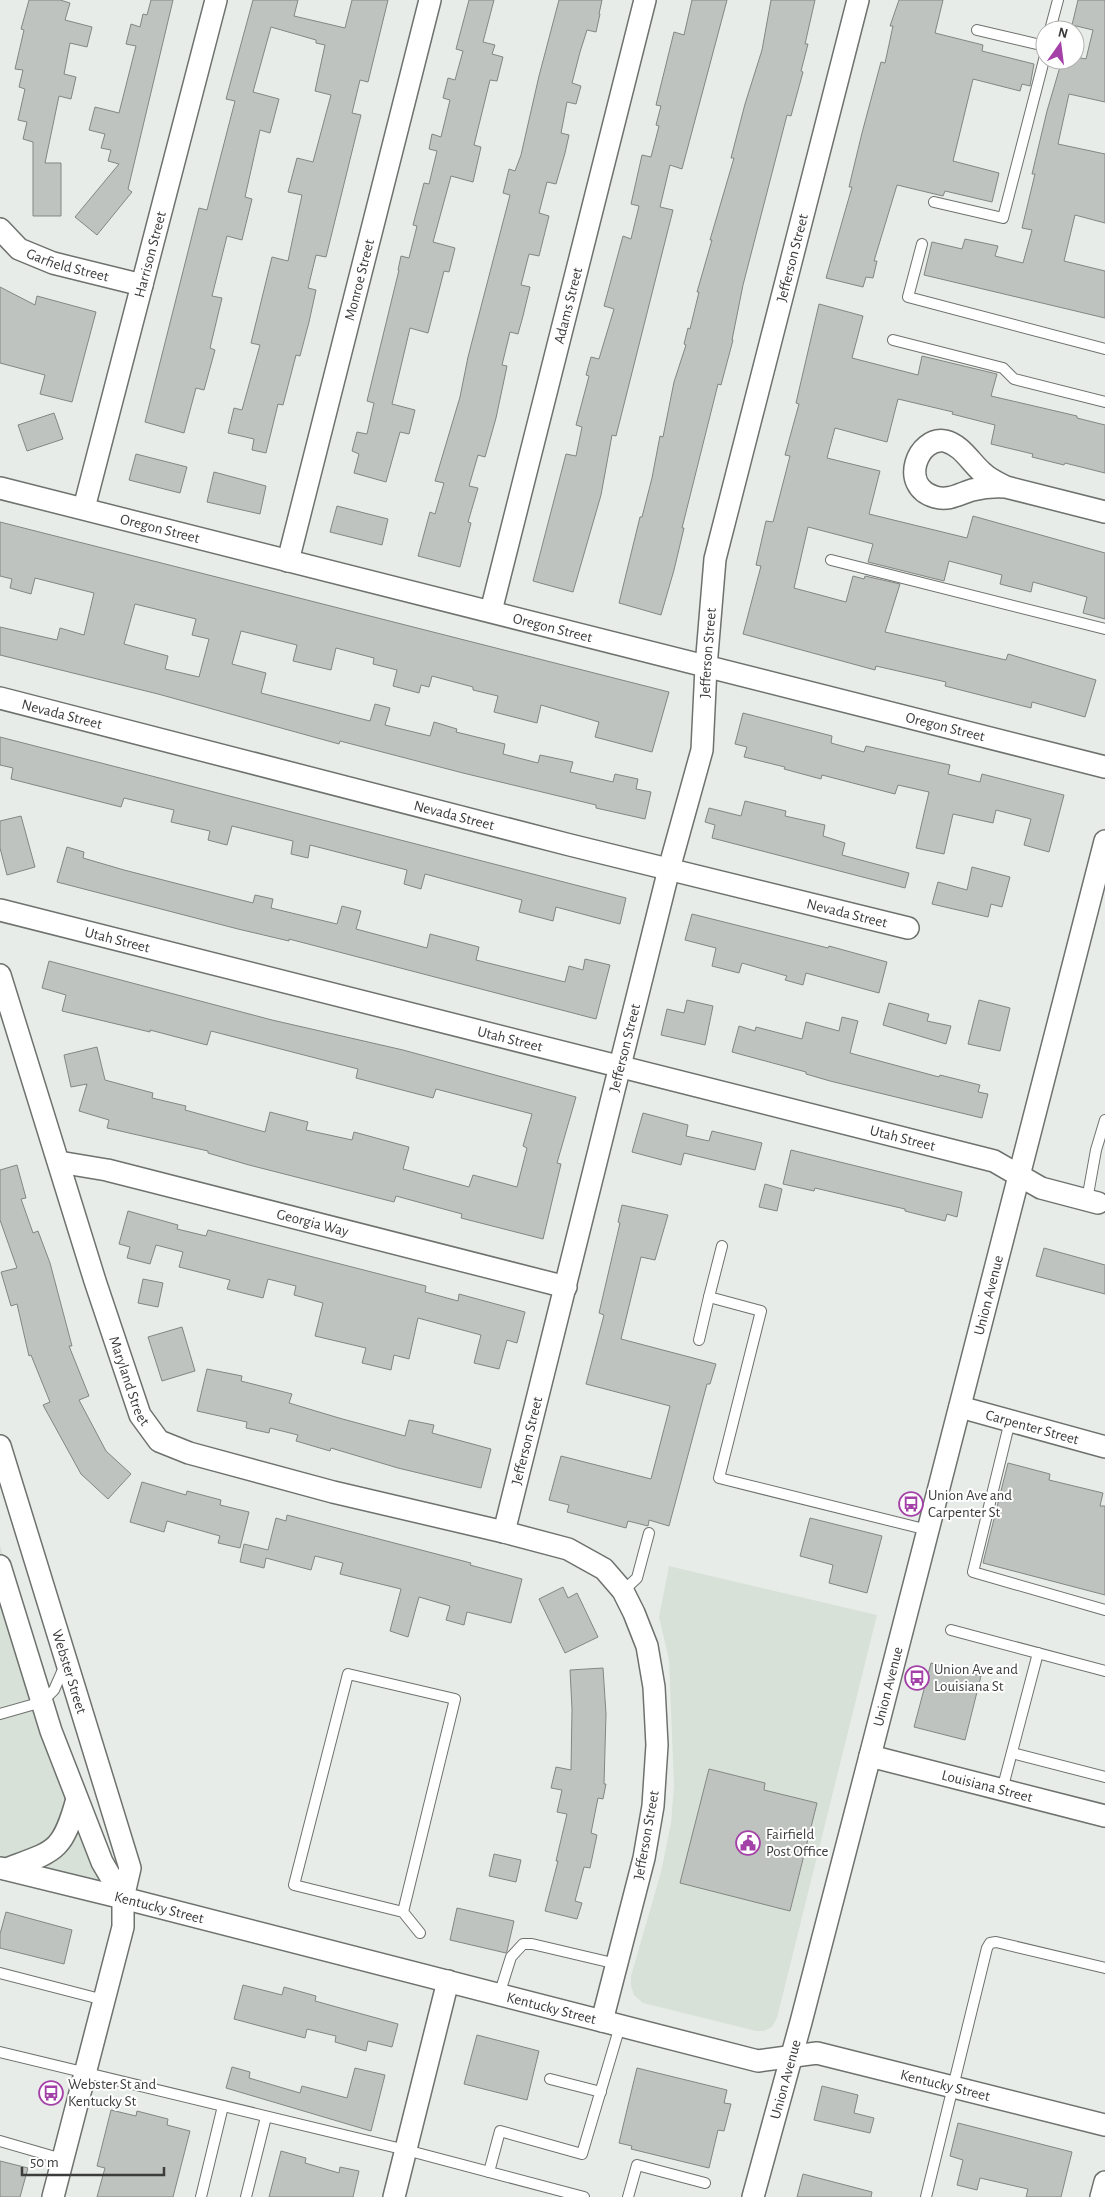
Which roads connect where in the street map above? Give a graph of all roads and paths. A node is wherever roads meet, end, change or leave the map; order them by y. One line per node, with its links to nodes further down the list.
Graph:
1 (216, 0): 13 (street, Harrison Street)
2 (430, 0): 22 (street, Monroe Street)
3 (645, 0): 23 (street, Adams Street)
4 (858, 0): 25 (street, Jefferson Street)
5 (1058, 0): 6 (lane)
6 (1053, 20)
7 (977, 30): 8 (lane)
8 (1035, 44)
9 (1041, 70): 10 (lane)
10 (934, 202)
11 (0, 229): 13 (street, Garfield Street)
12 (922, 244): 15 (lane)
13 (142, 285): 19 (street, Harrison Street)
14 (894, 340): 16 (lane)
15 (1105, 350)
16 (1105, 402)
17 (1006, 486): 20 (street)
18 (0, 488): 19 (street, Oregon Street)
19 (84, 508): 22 (street, Oregon Street)
20 (1105, 512)
21 (831, 560): 24 (lane)
22 (288, 561): 23 (street, Oregon Street)
23 (491, 611): 25 (street, Oregon Street)
24 (1105, 629)
25 (706, 667): 27 (street, Oregon Street); 29 (street, Jefferson Street)
26 (0, 698): 29 (street, Nevada Street)
27 (1105, 767)
28 (1105, 841): 36 (street, Union Avenue)
29 (669, 869): 31 (street, Nevada Street); 33 (street, Jefferson Street)
30 (0, 910): 33 (street, Utah Street)
31 (908, 928)
32 (0, 975): 35 (street, Maryland Street)
33 (620, 1067): 36 (street, Utah Street); 39 (street, Jefferson Street)
34 (1105, 1120): 37 (lane)
35 (59, 1162): 39 (street, Georgia Way); 47 (street, Maryland Street)
36 (1019, 1175): 37 (street); 42 (street, Union Avenue)
37 (1093, 1202)
38 (722, 1246): 40 (lane)
39 (566, 1287): 47 (street, Jefferson Street)
40 (709, 1297): 41 (lane); 46 (lane)
41 (699, 1340)
42 (960, 1407): 43 (street, Carpenter Street); 46 (street, Union Avenue)
43 (1010, 1421): 45 (street, Carpenter Street); 51 (lane)
44 (0, 1446): 54 (street, Webster Street)
45 (1105, 1447)
46 (928, 1530): 59 (street, Union Avenue)
47 (504, 1532): 50 (street, Jefferson Street)
48 (649, 1533): 50 (lane)
49 (0, 1566): 56 (street)
50 (623, 1592): 68 (street, Jefferson Street)
51 (1105, 1610)
52 (951, 1630): 53 (lane)
53 (1038, 1653): 55 (lane); 58 (lane)
54 (67, 1662): 56 (lane); 65 (street, Webster Street)
55 (1105, 1671)
56 (42, 1702): 57 (lane); 62 (street)
57 (0, 1714)
58 (1012, 1753): 60 (lane); 61 (lane)
59 (870, 1756): 61 (street, Louisiana Street); 76 (street, Union Avenue)
60 (1105, 1777)
61 (1002, 1790): 63 (street, Louisiana Street)
62 (77, 1799): 64 (street); 65 (street)
63 (1105, 1816)
64 (3, 1869): 65 (street, Kentucky Street)
65 (123, 1898): 71 (street, Kentucky Street); 73 (street, Webster Street)
66 (403, 1912): 66 (lane); 67 (lane)
67 (420, 1933)
68 (616, 1964): 72 (lane); 74 (street, Jefferson Street)
69 (1105, 1968): 79 (lane)
70 (0, 1973): 73 (lane)
71 (448, 1981): 72 (street, Kentucky Street); 85 (street)
72 (499, 1994): 74 (street, Kentucky Street)
73 (104, 2000): 77 (street, Webster Street)
74 (611, 2023): 76 (street, Kentucky Street); 80 (lane)
75 (0, 2052): 77 (lane)
76 (791, 2057): 79 (street, Kentucky Street); 96 (street, Union Avenue)
77 (84, 2074): 81 (lane); 86 (street, Webster Street)
78 (550, 2079): 80 (lane)
79 (952, 2087): 83 (street, Kentucky Street); 97 (lane)
80 (600, 2092): 87 (lane)
81 (223, 2106): 82 (lane); 91 (lane)
82 (266, 2117): 85 (lane); 92 (lane)
83 (1105, 2125)
84 (0, 2141): 86 (lane)
85 (406, 2150): 87 (lane); 93 (street)
86 (62, 2159): 90 (street, Webster Street)
87 (489, 2172): 94 (lane)
88 (1105, 2182): 98 (street)
89 (705, 2183): 95 (lane)
90 (53, 2197)
91 (200, 2197)
92 (246, 2197)
93 (394, 2197)
94 (584, 2197)
95 (628, 2197)
96 (753, 2197)
97 (926, 2197)
98 (1101, 2197)

